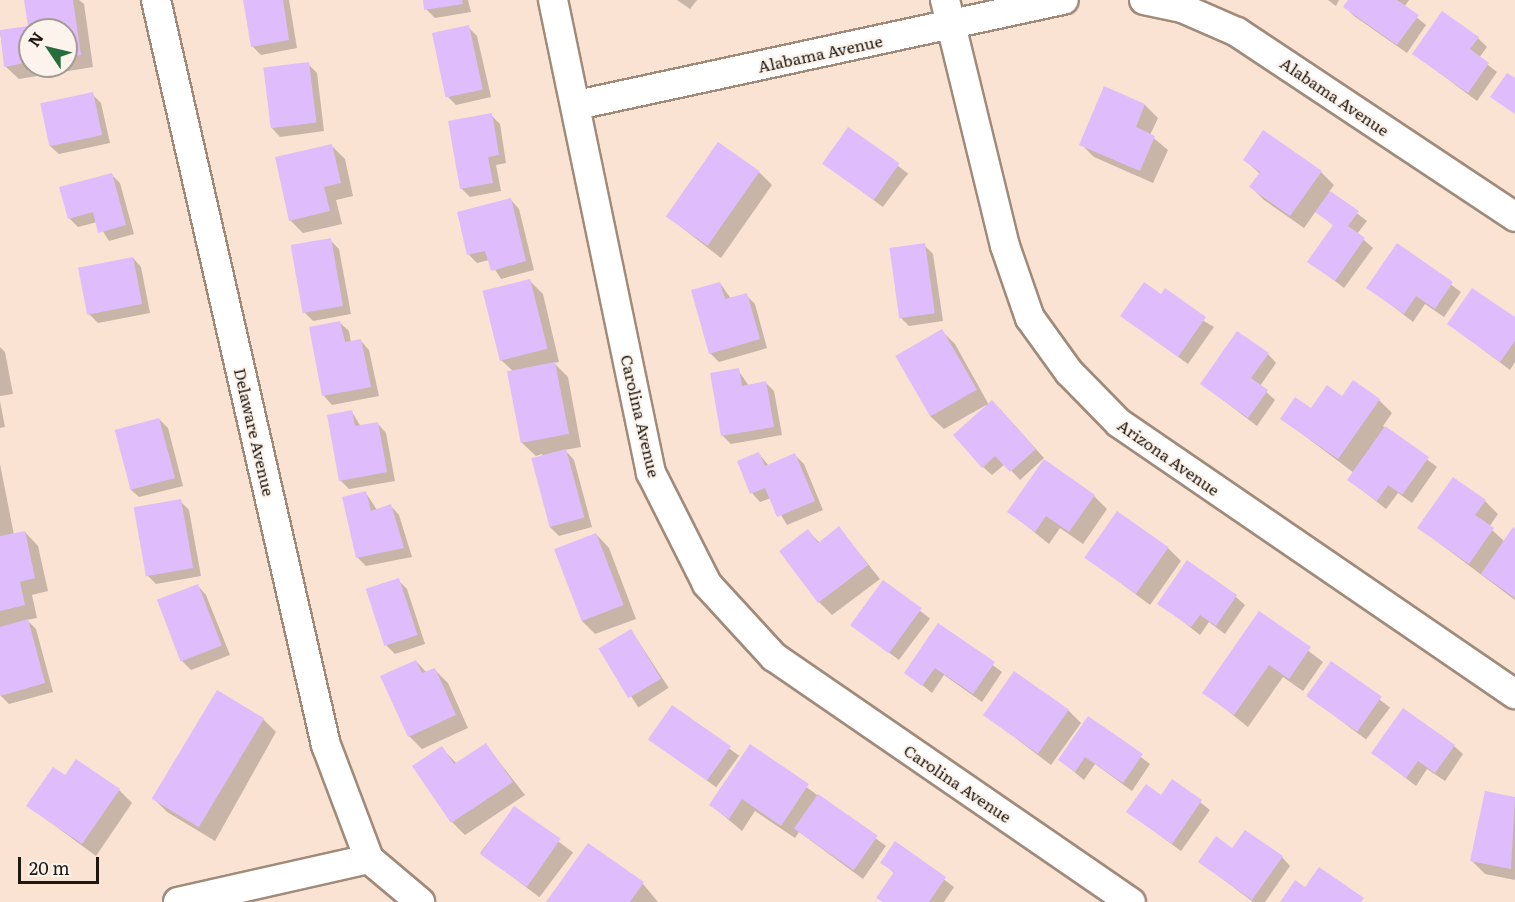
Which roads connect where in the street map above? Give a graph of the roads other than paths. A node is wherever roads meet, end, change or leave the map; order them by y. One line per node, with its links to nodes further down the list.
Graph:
1 (156, 0): 9 (street, Delaware Avenue)
2 (553, 0): 6 (street, Carolina Avenue)
3 (1064, 0): 5 (street, Alabama Avenue)
4 (1144, 0): 7 (street, Alabama Avenue)
5 (948, 13): 6 (street, Alabama Avenue); 8 (street, Arizona Avenue)
6 (577, 105): 12 (street, Carolina Avenue)
7 (1515, 217)
8 (1515, 694)
9 (369, 859): 10 (street); 11 (street)
10 (178, 902)
11 (420, 902)
12 (1131, 902)

